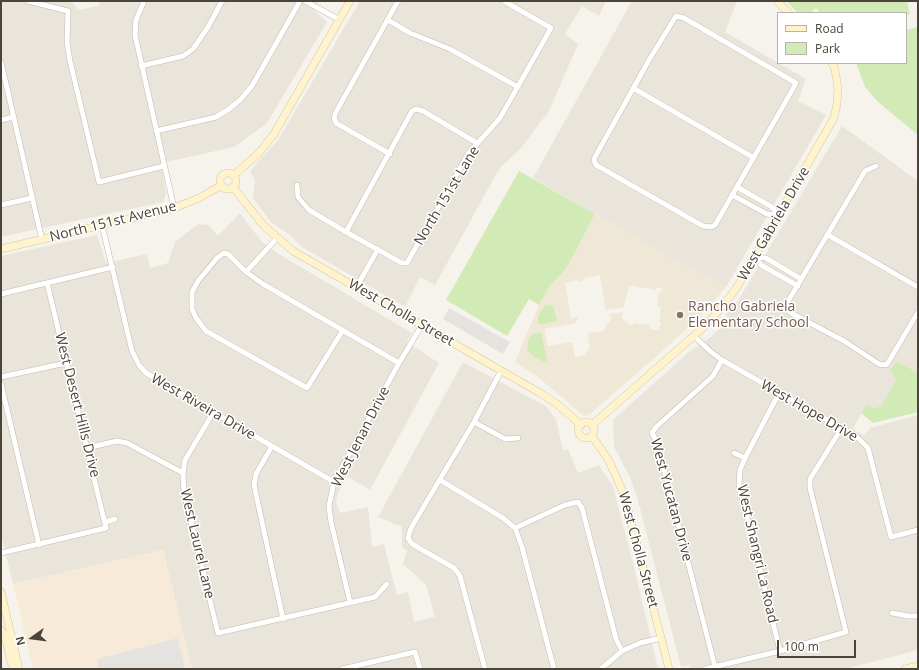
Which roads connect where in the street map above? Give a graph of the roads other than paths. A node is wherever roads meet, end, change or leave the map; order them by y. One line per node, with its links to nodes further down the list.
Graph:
1 (28, 1): 24 (street)
2 (144, 1): 15 (street)
3 (222, 1): 15 (street)
4 (300, 1): 20 (street)
5 (305, 1): 11 (street)
6 (350, 1): 11 (street)
7 (398, 1): 12 (street)
8 (504, 1): 16 (street, North 151st Lane)
9 (777, 1): 10 (street)
10 (788, 12)
11 (340, 20): 26 (street)
12 (388, 20): 16 (street); 22 (street)
13 (1, 62): 18 (street)
14 (832, 64): 35 (street, West Gabriela Drive)
15 (141, 66): 20 (street)
16 (518, 87): 21 (street, North 151st Lane)
17 (633, 88): 23 (street); 23 (street); 31 (street)
18 (14, 117): 19 (street); 32 (street)
19 (1, 120)
20 (156, 131): 24 (street)
21 (478, 143): 22 (street); 42 (street, North 151st Lane)
22 (390, 154): 37 (street)
23 (754, 158): 30 (street)
24 (164, 166): 34 (street)
25 (876, 166): 38 (street)
26 (234, 175): 27 (street); 29 (street)
27 (222, 185): 29 (street); 34 (street, North 151st Avenue)
28 (297, 185): 37 (street)
29 (233, 187): 39 (street, West Cholla Street)
30 (737, 187): 31 (street); 35 (street)
31 (732, 195): 35 (street)
32 (32, 198): 33 (street); 40 (street)
33 (1, 205)
34 (174, 208): 36 (street, North 151st Avenue)
35 (778, 216): 43 (street, West Gabriela Drive)
36 (102, 225): 40 (street, North 151st Avenue); 45 (street, West Riveira Drive)
37 (346, 232): 42 (street)
38 (828, 235): 48 (street); 51 (street)
39 (277, 238): 46 (street); 52 (street, West Cholla Street)
40 (42, 240): 41 (street, North 151st Avenue)
41 (1, 249)
42 (378, 249): 52 (street)
43 (755, 257): 44 (street); 47 (street); 57 (street, West Gabriela Drive)
44 (779, 266): 47 (street); 48 (street)
45 (113, 267): 49 (street); 65 (street, West Riveira Drive)
46 (246, 272): 56 (street); 56 (street)
47 (775, 273): 50 (street)
48 (801, 279): 50 (street)
49 (47, 283): 53 (street); 59 (street, West Desert Hills Drive)
50 (798, 286): 54 (street)
51 (918, 287)
52 (356, 288): 55 (street, West Cholla Street)
53 (1, 294)
54 (918, 312)
55 (422, 325): 60 (street, West Jenan Drive); 61 (street, West Cholla Street)
56 (343, 330): 60 (street)
57 (694, 336): 58 (street, West Hope Drive); 68 (street, West Gabriela Drive)
58 (722, 360): 64 (street, West Hope Drive); 96 (street, West Yucatan Drive)
59 (66, 363): 62 (street); 73 (street, West Desert Hills Drive)
60 (399, 363): 78 (street, West Jenan Drive)
61 (501, 371): 66 (street); 67 (street, West Cholla Street)
62 (1, 376)
63 (1, 384): 83 (street)
64 (779, 394): 69 (street, West Hope Drive); 75 (street, West Shangri La Road)
65 (213, 413): 72 (street, West Riveira Drive); 76 (street, West Laurel Lane)
66 (474, 422): 71 (street); 77 (street)
67 (581, 425): 68 (street); 70 (street)
68 (592, 425): 70 (street)
69 (841, 429): 82 (street, West Hope Drive); 94 (street)
70 (592, 436): 93 (street, West Cholla Street)
71 (518, 438)
72 (272, 446): 78 (street, West Riveira Drive); 90 (street)
73 (87, 448): 76 (street); 80 (street, West Desert Hills Drive)
74 (734, 453): 75 (street)
75 (745, 458): 94 (street, West Shangri La Road)
76 (184, 473): 90 (street, West Laurel Lane)
77 (440, 480): 81 (street); 103 (street)
78 (334, 482): 87 (street, West Jenan Drive)
79 (115, 519): 80 (street)
80 (105, 525): 83 (street)
81 (515, 528): 95 (street); 104 (street)
82 (918, 530)
83 (39, 545): 84 (street)
84 (1, 553)
85 (387, 584): 87 (street)
86 (1, 592): 100 (street)
87 (350, 602): 90 (street)
88 (892, 613): 89 (street)
89 (918, 616)
90 (283, 619)
91 (1, 630): 100 (street)
92 (1, 634): 99 (street)
93 (661, 638): 95 (street); 106 (street, West Cholla Street)
94 (780, 651): 96 (street)
95 (622, 652): 105 (street)
96 (715, 666): 107 (street)
97 (918, 666): 108 (street)
98 (362, 667): 101 (street); 102 (street)
99 (9, 669)
100 (18, 669)
101 (342, 669)
102 (420, 669)
103 (485, 669)
104 (554, 669)
105 (601, 669)
106 (669, 669)
107 (705, 669)
108 (905, 669)

